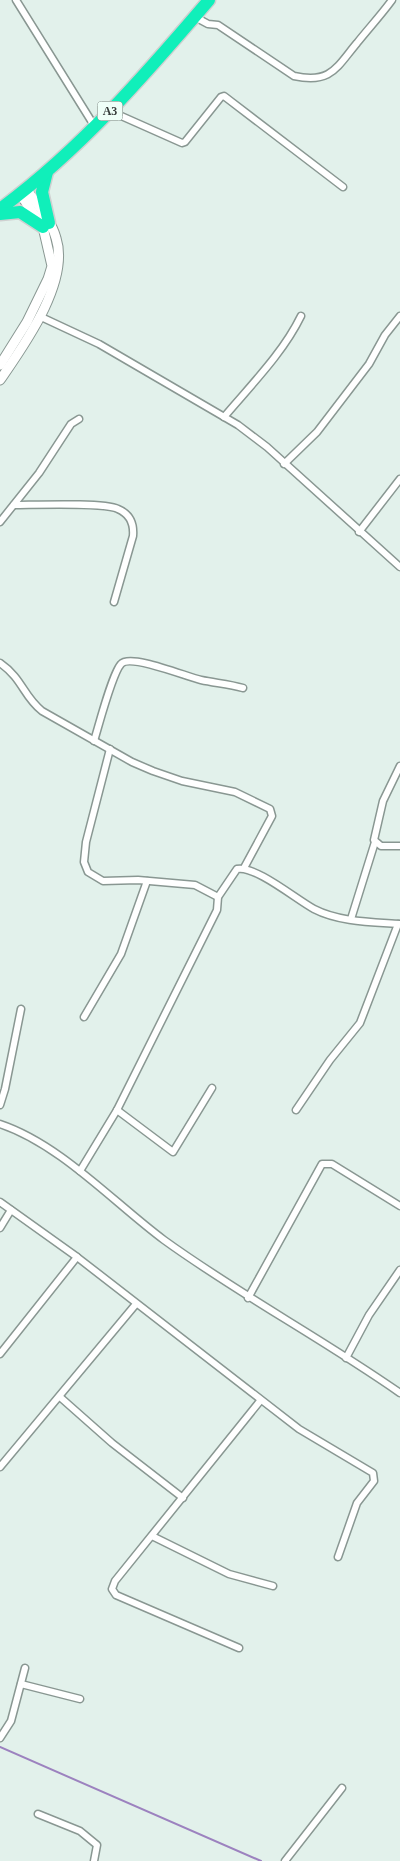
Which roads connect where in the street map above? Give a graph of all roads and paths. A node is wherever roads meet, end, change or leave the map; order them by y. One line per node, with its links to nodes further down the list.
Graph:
1 (16, 0): 6 (street)
2 (209, 0): 4 (highway, A3)
3 (392, 0): 4 (street)
4 (194, 17): 5 (highway, A3)
5 (110, 111): 6 (highway, A3); 8 (street)
6 (95, 127): 7 (highway, A3)
7 (48, 171): 9 (highway, A3); 12 (highway)
8 (343, 187)
9 (23, 192): 10 (highway, A3); 12 (main road)
10 (0, 209)
11 (0, 214): 12 (highway)
12 (46, 225): 13 (main road); 16 (main road)
13 (39, 316): 17 (main road); 18 (street)
14 (301, 316): 18 (street)
15 (400, 316): 20 (street)
16 (0, 366)
17 (0, 380)
18 (224, 416): 20 (street)
19 (79, 419): 22 (street)
20 (284, 464): 24 (street)
21 (400, 479): 24 (street)
22 (14, 505): 23 (street); 26 (street)
23 (0, 522)
24 (359, 532): 25 (street)
25 (400, 567)
26 (114, 602)
27 (0, 663): 29 (street)
28 (243, 688): 29 (street)
29 (94, 741): 30 (street)
30 (110, 749): 34 (street); 35 (street)
31 (400, 766): 32 (street)
32 (375, 842): 33 (street); 37 (street)
33 (400, 846)
34 (244, 868): 36 (street); 37 (street)
35 (147, 880): 36 (street); 42 (street)
36 (218, 897): 45 (street)
37 (351, 919): 38 (street)
38 (389, 923): 39 (street); 40 (street)
39 (399, 924): 40 (street)
40 (393, 934): 46 (street)
41 (21, 1009): 44 (street)
42 (84, 1017)
43 (212, 1088): 45 (street)
44 (0, 1105)
45 (116, 1110): 48 (street)
46 (296, 1110)
47 (0, 1124): 48 (street)
48 (80, 1171): 55 (street)
49 (0, 1202): 51 (street)
50 (400, 1206): 55 (street)
51 (11, 1210): 52 (street); 53 (street)
52 (0, 1228)
53 (77, 1257): 56 (street); 57 (street)
54 (400, 1270): 58 (street)
55 (248, 1298): 58 (street)
56 (136, 1304): 60 (street); 61 (street)
57 (0, 1354)
58 (346, 1358): 59 (street)
59 (400, 1393)
60 (60, 1396): 62 (street); 63 (street)
61 (260, 1400): 63 (street); 65 (street)
62 (0, 1467)
63 (183, 1498): 64 (street)
64 (152, 1536): 66 (street); 67 (street)
65 (338, 1557)
66 (272, 1586)
67 (239, 1648)
68 (25, 1668): 69 (street)
69 (21, 1684): 70 (street); 71 (street)
70 (80, 1699)
71 (0, 1738)
72 (342, 1788): 75 (street)
73 (38, 1814): 74 (street)
74 (94, 1861)
75 (285, 1861)

